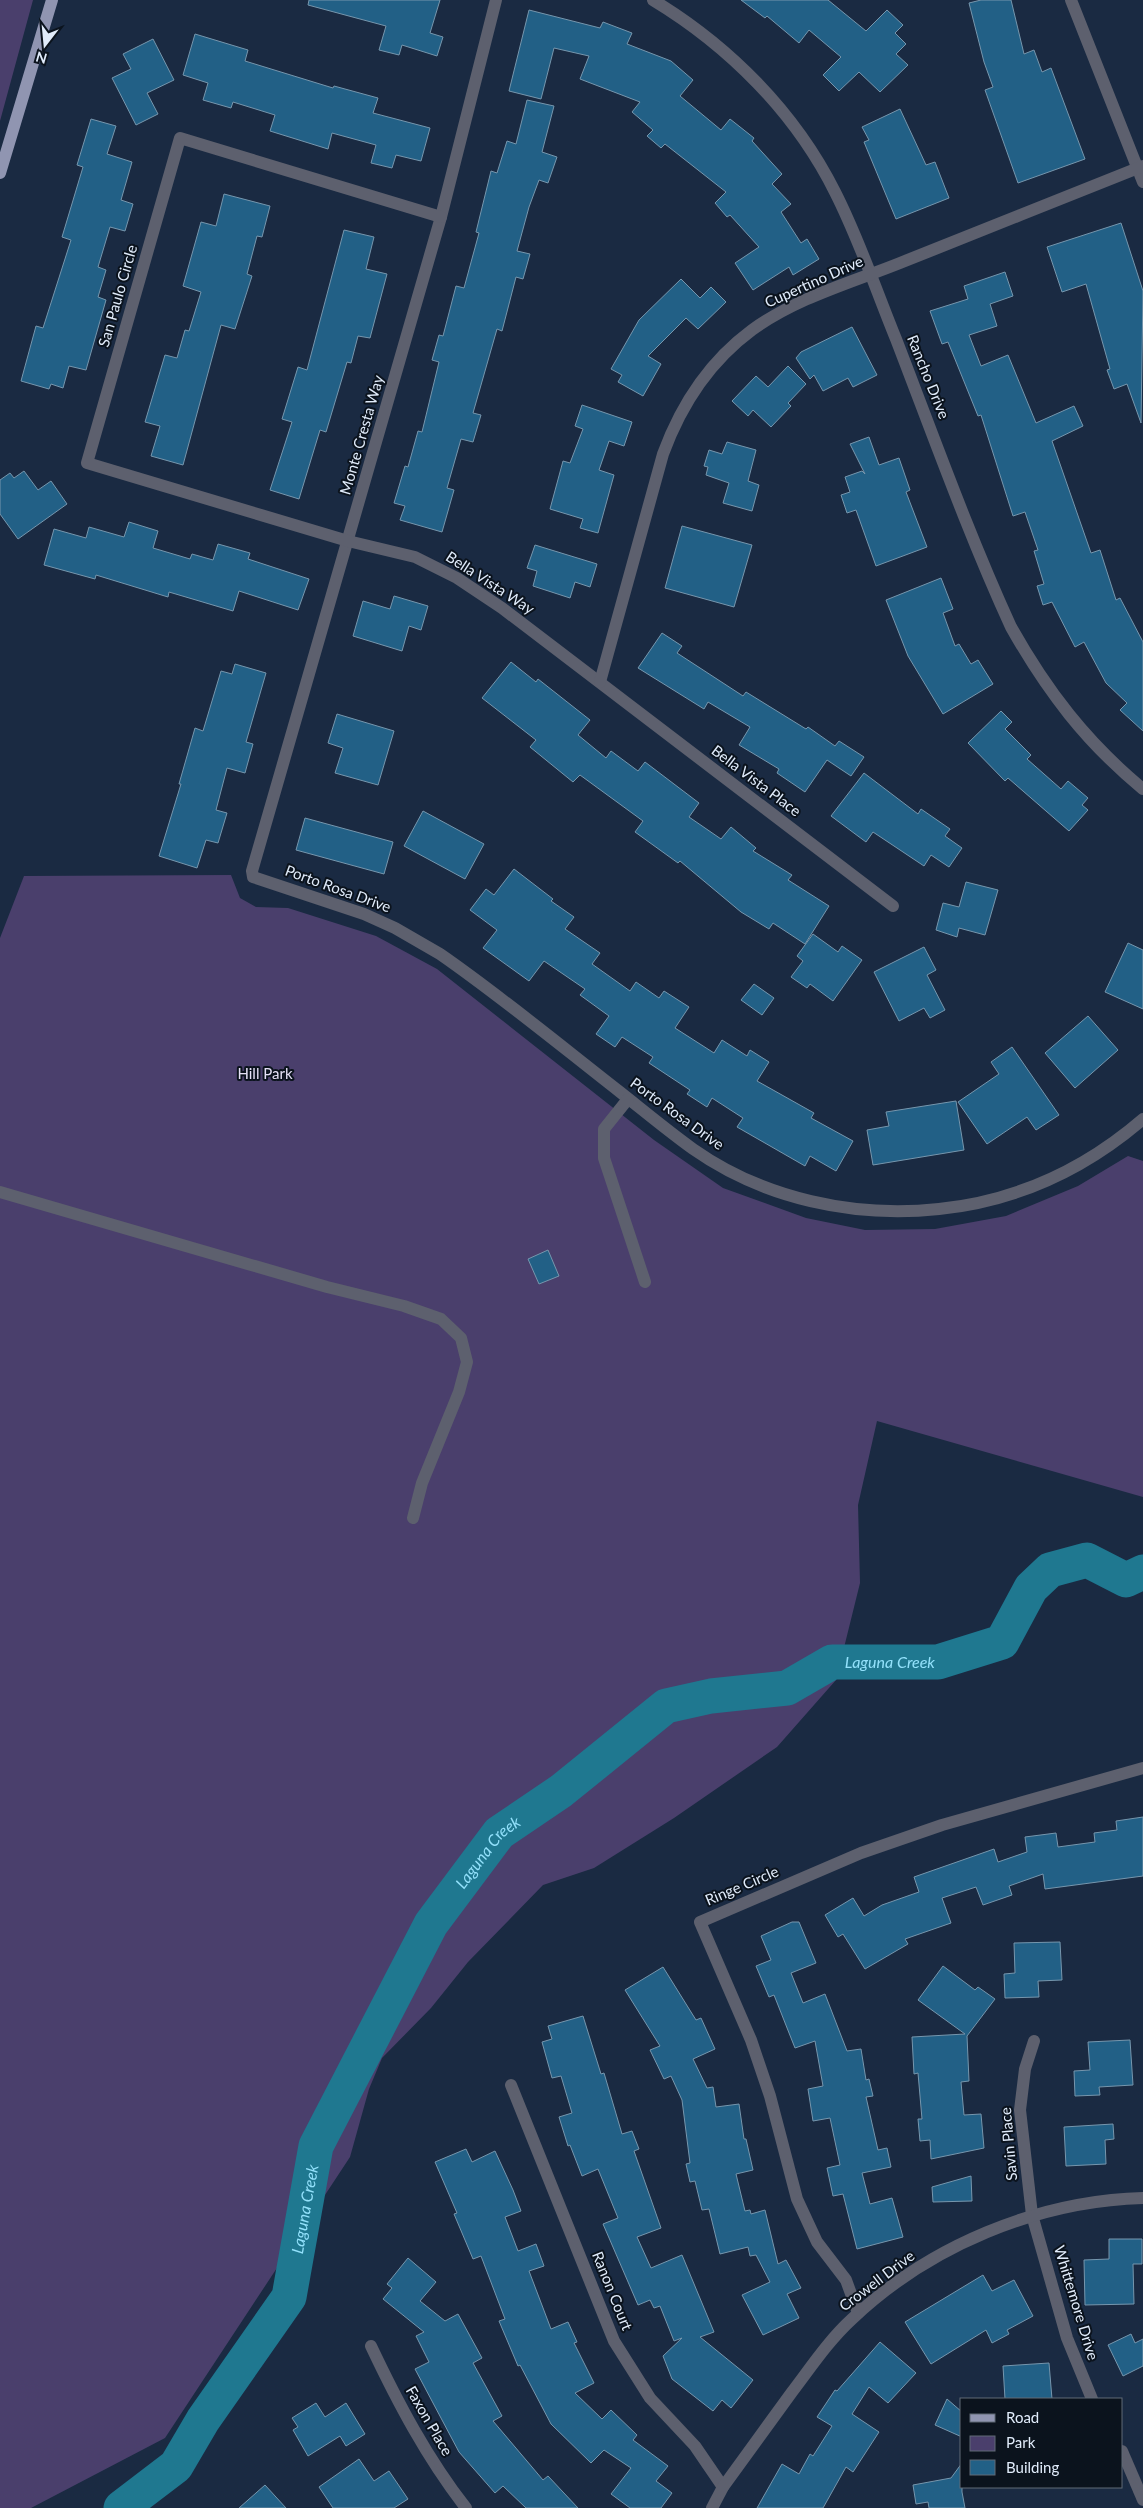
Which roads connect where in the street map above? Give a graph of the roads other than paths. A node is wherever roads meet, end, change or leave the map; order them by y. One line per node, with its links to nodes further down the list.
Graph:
1 (52, 0): 6 (main road)
2 (496, 0): 8 (street, Monte Cresta Way)
3 (653, 0): 9 (street, Rancho Drive)
4 (1071, 0): 5 (street)
5 (1140, 167): 7 (street); 9 (street, Cupertino Drive)
6 (0, 173)
7 (1143, 182)
8 (441, 217): 10 (street, Monte Cresta Way); 10 (street, San Paulo Circle)
9 (870, 275): 11 (street, Cupertino Drive); 12 (street, Rancho Drive)
10 (348, 541): 11 (street, Bella Vista Way); 13 (street, Monte Cresta Way)
11 (600, 682): 14 (street, Bella Vista Place)
12 (1143, 789)
13 (253, 877): 15 (street, Porto Rosa Drive)
14 (893, 906)
15 (628, 1099): 16 (street, Porto Rosa Drive); 18 (street)
16 (1143, 1120)
17 (0, 1192): 19 (street)
18 (645, 1282)
19 (413, 1518)
20 (1143, 1768): 25 (street, Ringe Circle)
21 (1034, 2041): 24 (street, Savin Place)
22 (511, 2085): 29 (street, Ranon Court)
23 (1143, 2198): 24 (street, Crowell Drive)
24 (1032, 2215): 25 (street, Crowell Drive); 27 (street, Whittemore Drive)
25 (858, 2313): 29 (street, Crowell Drive)
26 (371, 2346): 31 (street, Faxon Place)
27 (1092, 2398)
28 (1123, 2453): 30 (street)
29 (723, 2487): 32 (street, Crowell Drive)
30 (1143, 2500)
31 (466, 2508)
32 (712, 2508)

